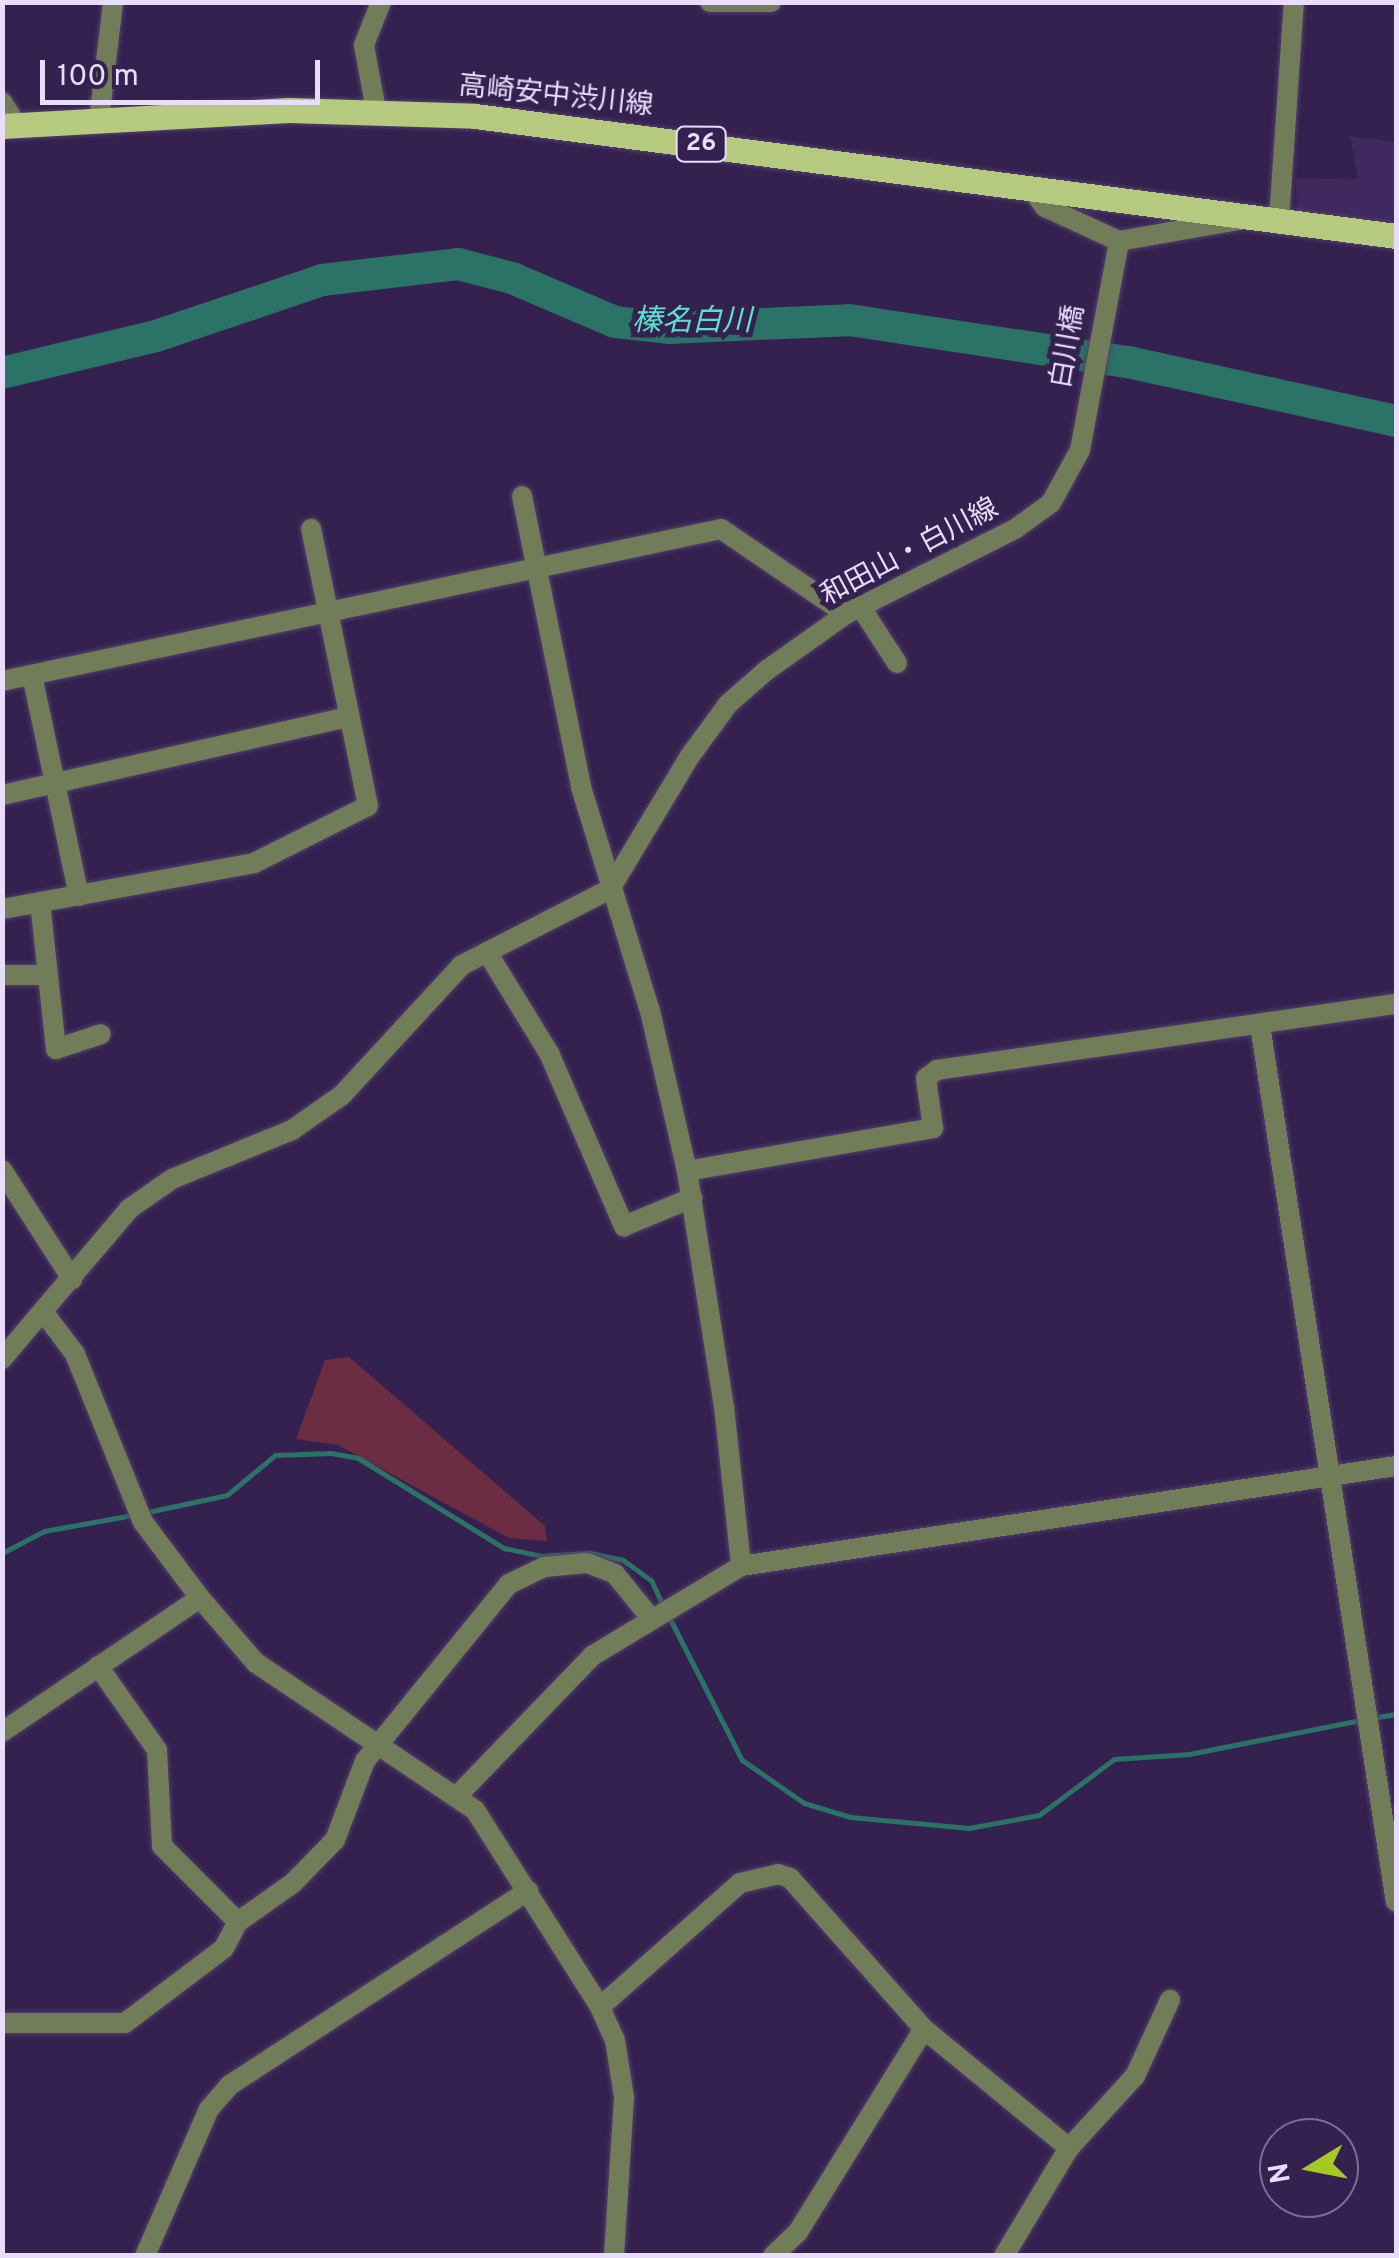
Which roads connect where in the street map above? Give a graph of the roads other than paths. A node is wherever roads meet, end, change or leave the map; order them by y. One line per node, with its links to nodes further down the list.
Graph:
1 (113, 2): 8 (street)
2 (381, 2): 7 (street)
3 (710, 2): 4 (street)
4 (771, 2)
5 (1294, 2): 12 (street)
6 (2, 102): 9 (street)
7 (376, 110): 8 (main road, 高崎安中渋川線 / 26); 10 (main road, 高崎安中渋川線 / 26)
8 (99, 120): 9 (main road, 高崎安中渋川線 / 26)
9 (10, 125)
10 (1031, 188): 11 (main road, 高崎安中渋川線 / 26); 14 (street)
11 (1252, 218): 12 (main road, 高崎安中渋川線 / 26); 14 (street)
12 (1279, 220): 13 (main road, 高崎安中渋川線 / 26)
13 (1396, 236)
14 (1119, 241): 15 (street, 白川橋)
15 (1080, 442): 20 (street, 和田山・白川線)
16 (522, 496): 18 (street)
17 (311, 529): 19 (street)
18 (536, 564): 19 (street); 20 (street); 27 (street)
19 (326, 609): 22 (street); 24 (street)
20 (853, 610): 21 (street); 27 (street, 和田山・白川線)
21 (897, 663)
22 (32, 675): 23 (street); 25 (street)
23 (2, 681)
24 (350, 717): 25 (street); 28 (street)
25 (54, 783): 26 (street); 28 (street)
26 (2, 795)
27 (610, 889): 31 (street); 38 (street)
28 (79, 896): 29 (street)
29 (40, 902): 30 (street); 33 (street)
30 (2, 909)
31 (487, 952): 39 (street); 40 (street)
32 (2, 975): 33 (street)
33 (48, 975): 36 (street)
34 (1396, 1004): 35 (street)
35 (1260, 1025): 38 (street); 44 (street)
36 (101, 1034)
37 (2, 1170): 40 (street)
38 (687, 1171): 39 (street)
39 (692, 1198): 45 (street)
40 (72, 1279): 41 (street)
41 (45, 1314): 42 (street); 46 (street)
42 (2, 1359)
43 (1396, 1466): 44 (street)
44 (1331, 1476): 45 (street); 53 (street)
45 (741, 1566): 47 (street)
46 (200, 1598): 48 (street); 50 (street)
47 (658, 1613): 50 (street); 51 (street)
48 (98, 1666): 49 (street); 54 (street)
49 (2, 1732)
50 (379, 1742): 51 (street); 54 (street)
51 (458, 1795): 52 (street)
52 (528, 1891): 56 (street); 60 (street)
53 (1396, 1902)
54 (238, 1922): 57 (street)
55 (1170, 2000): 59 (street)
56 (600, 2006): 58 (street); 61 (street)
57 (2, 2023)
58 (924, 2029): 59 (street); 62 (street)
59 (1069, 2148): 63 (street)
60 (145, 2256)
61 (614, 2256)
62 (773, 2256)
63 (1004, 2256)

